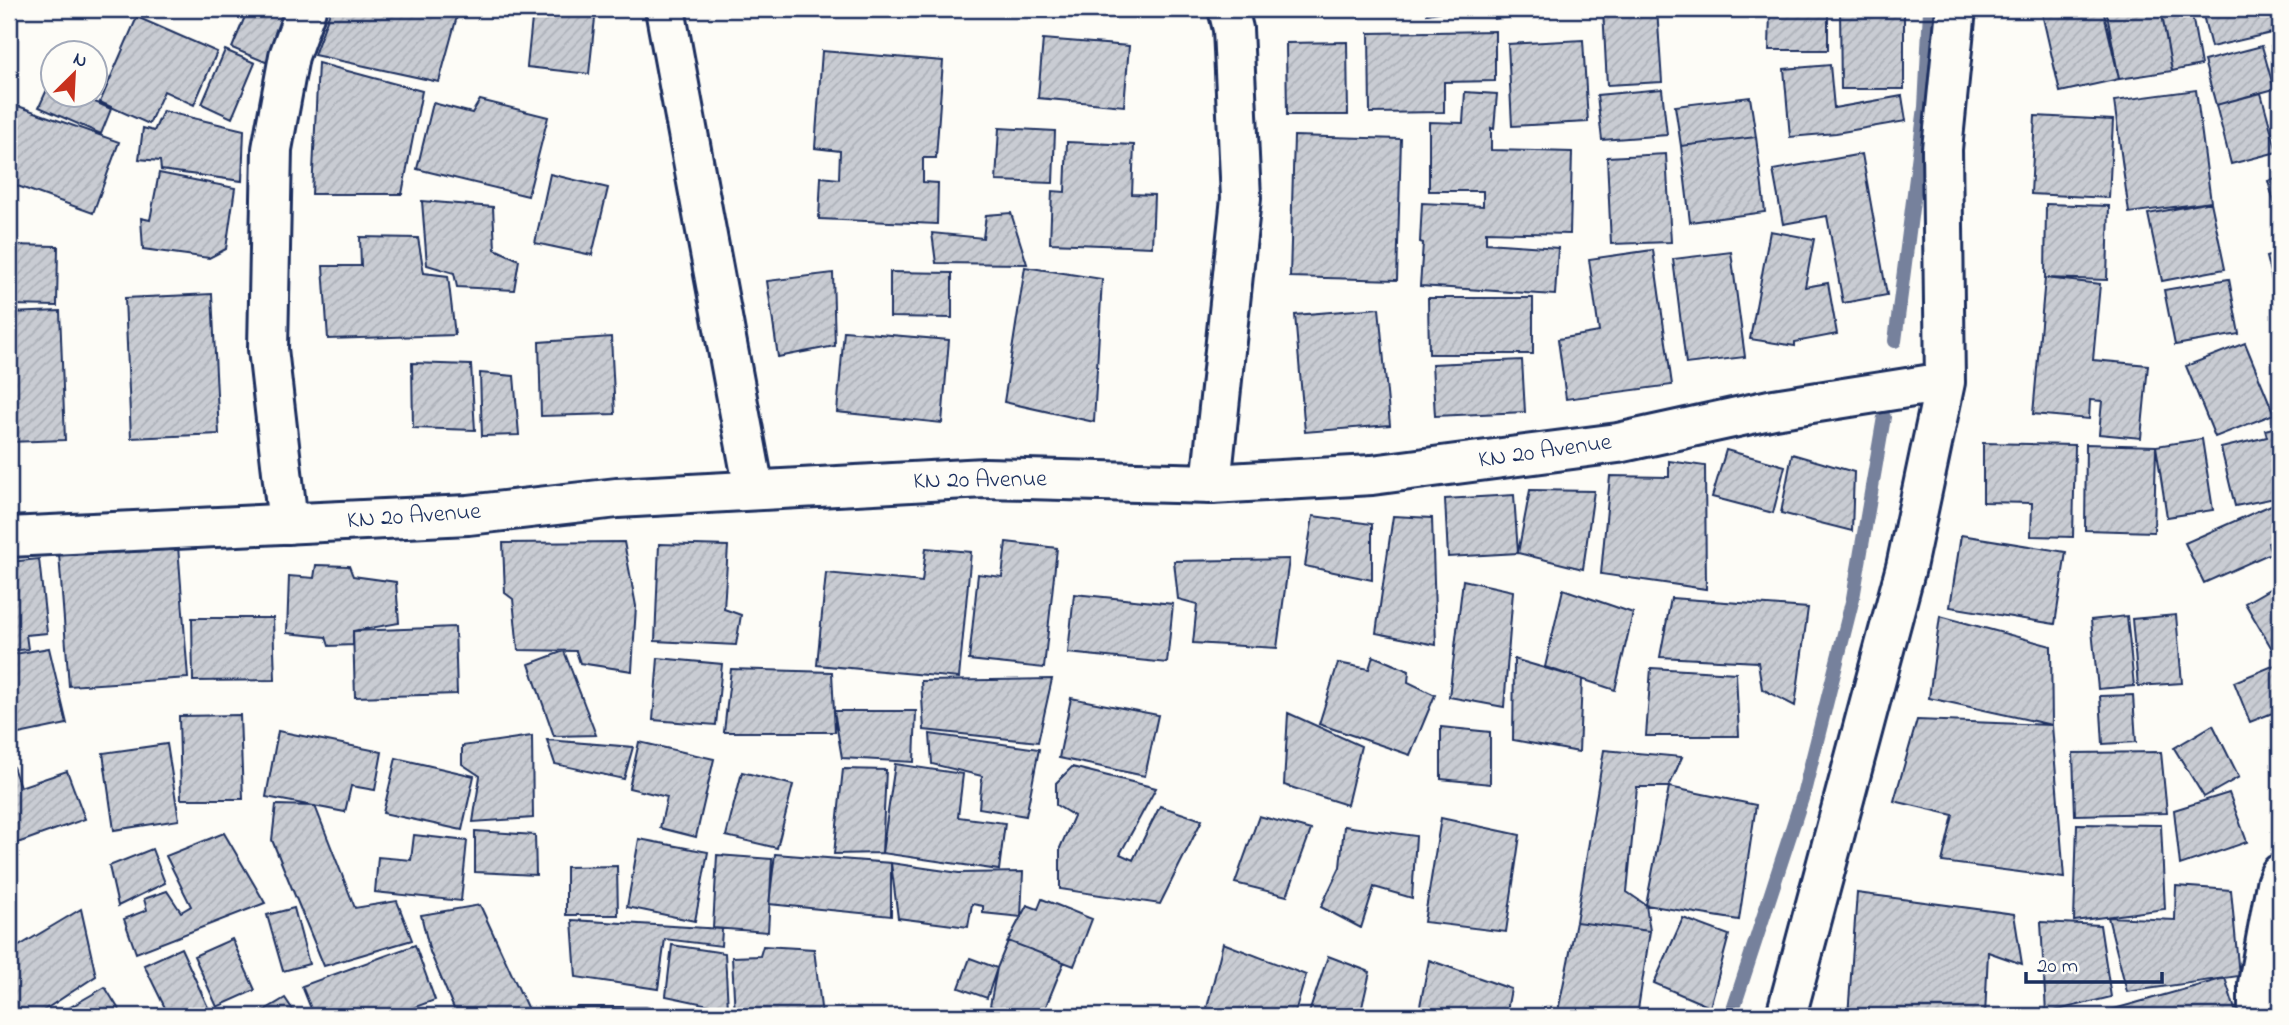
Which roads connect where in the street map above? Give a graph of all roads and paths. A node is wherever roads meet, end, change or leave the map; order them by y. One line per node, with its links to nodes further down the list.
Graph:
1 (306, 9): 8 (street)
2 (665, 9): 7 (street)
3 (1228, 9): 6 (street)
4 (1956, 9): 5 (street)
5 (1945, 382): 6 (street, KN 20 Avenue); 11 (street)
6 (1211, 484): 7 (street, KN 20 Avenue)
7 (754, 490): 8 (street, KN 20 Avenue)
8 (288, 524): 9 (street, KN 20 Avenue)
9 (9, 537)
10 (2280, 874): 12 (street)
11 (1786, 1016)
12 (2258, 1016)

